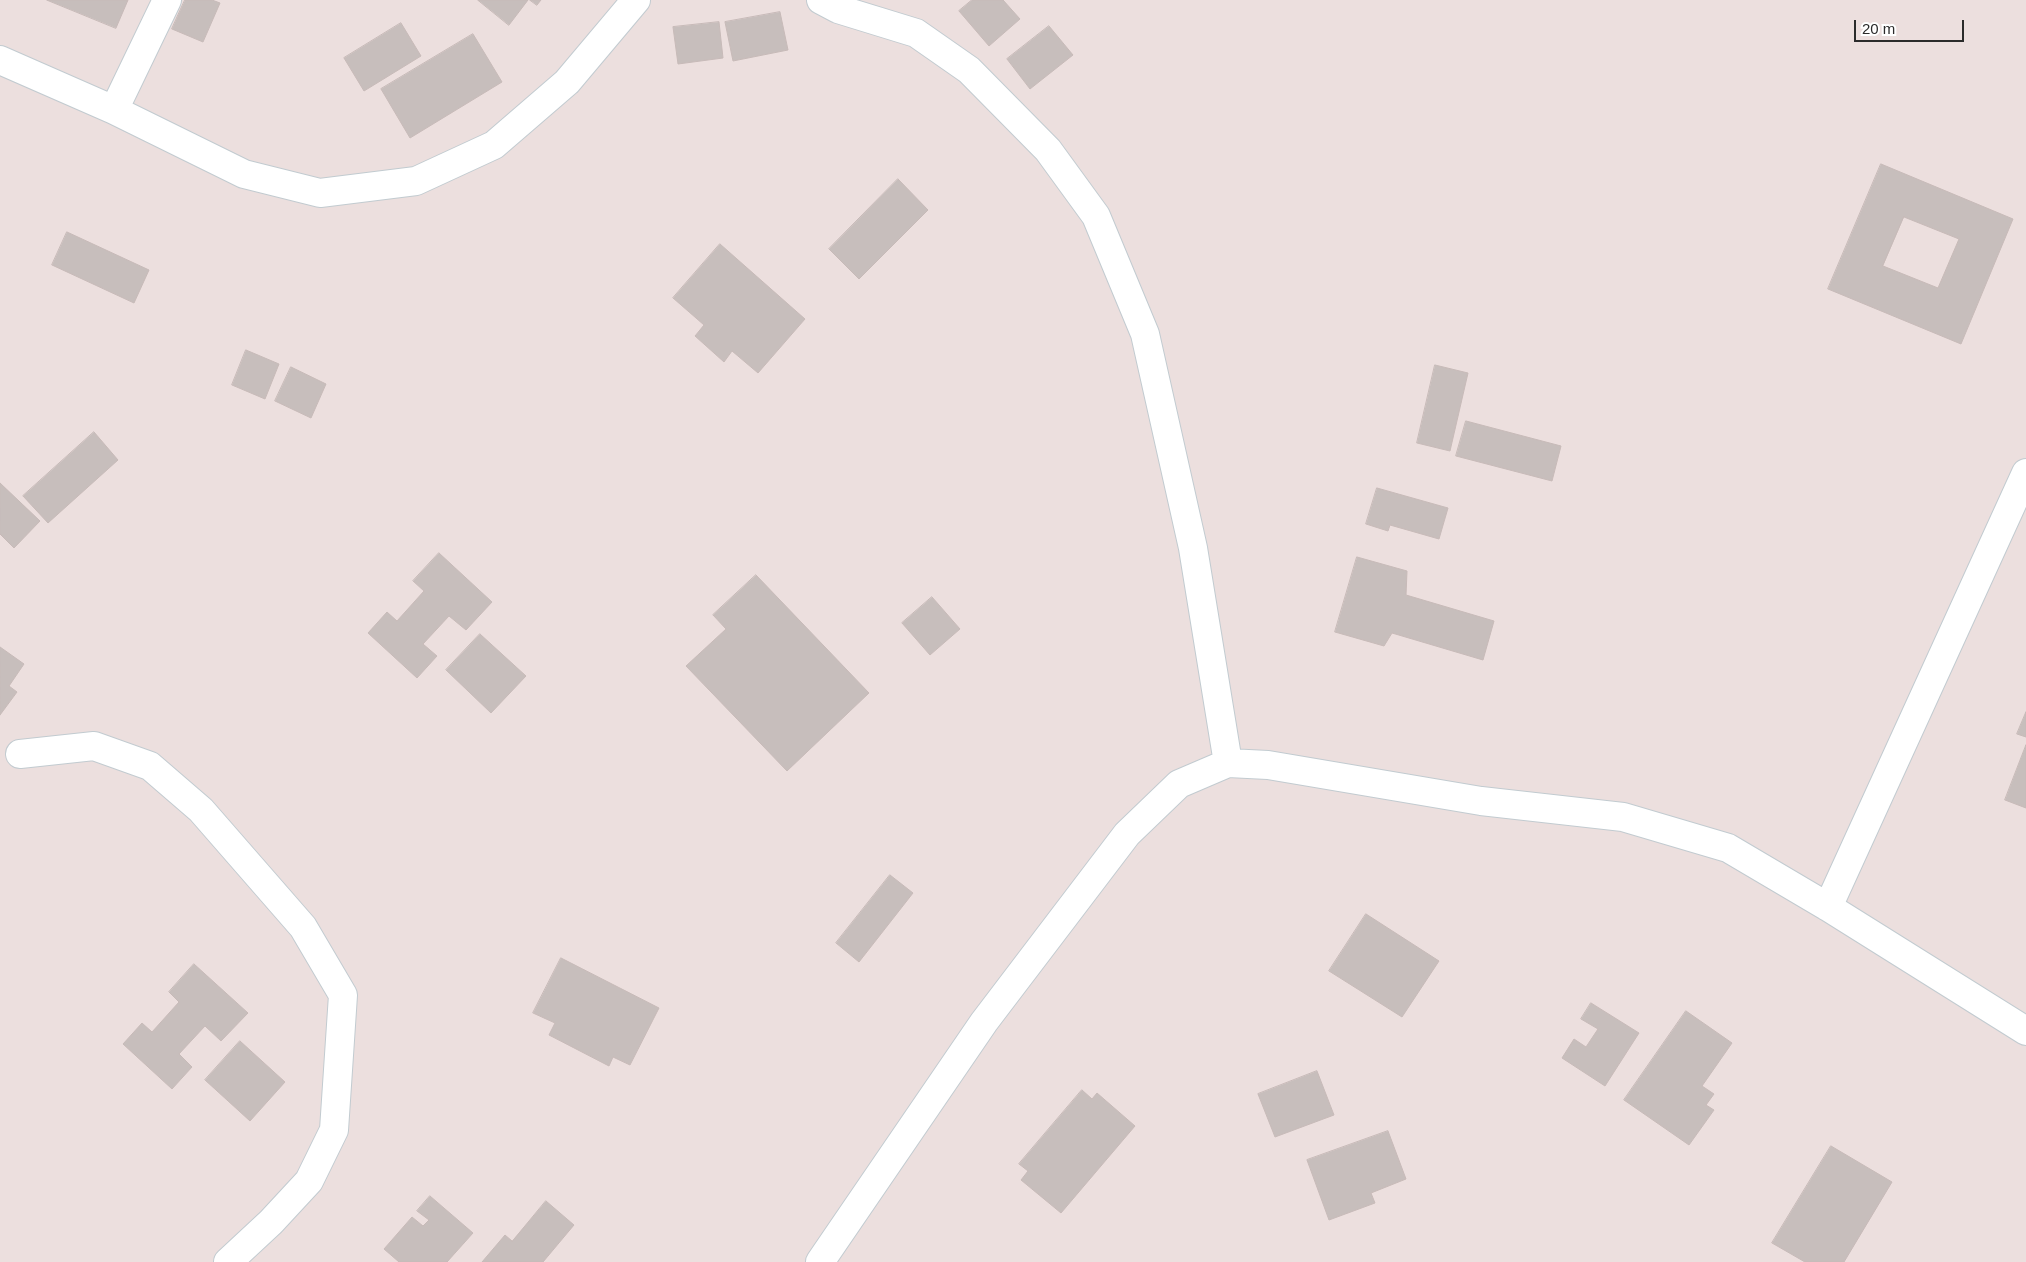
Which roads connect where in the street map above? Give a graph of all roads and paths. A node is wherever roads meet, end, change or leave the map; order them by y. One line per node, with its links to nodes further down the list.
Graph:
1 (166, 0): 5 (street)
2 (636, 0): 5 (street)
3 (821, 0): 8 (street)
4 (0, 60): 5 (street)
5 (114, 110)
6 (2026, 473): 9 (street)
7 (20, 754): 11 (street)
8 (1228, 762): 9 (street); 12 (street)
9 (1828, 907): 10 (street)
10 (2026, 1031)
11 (228, 1262)
12 (820, 1262)

